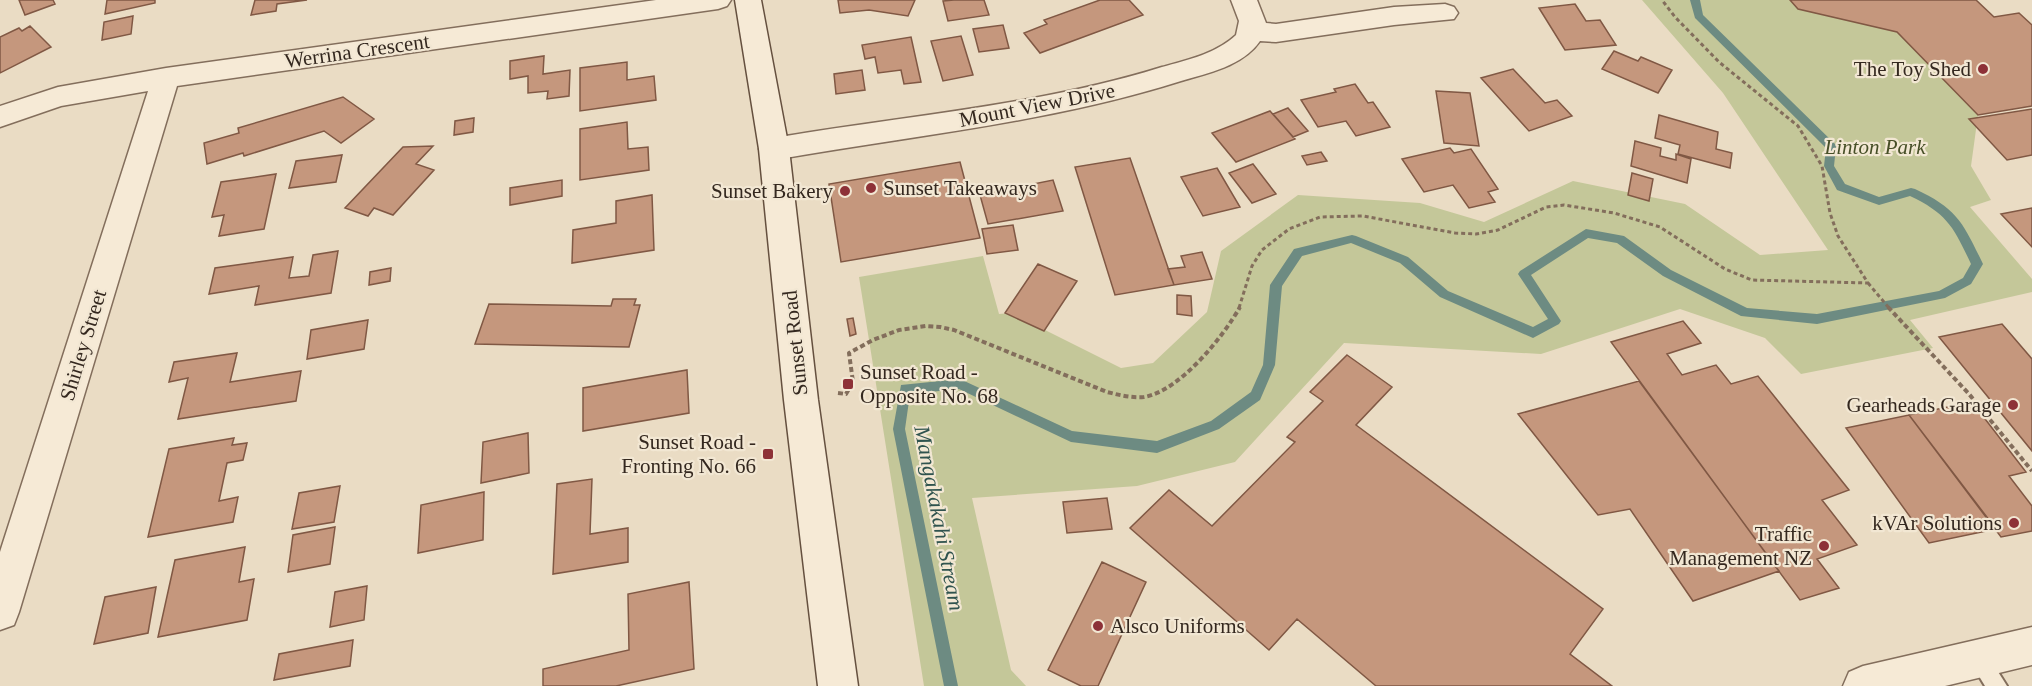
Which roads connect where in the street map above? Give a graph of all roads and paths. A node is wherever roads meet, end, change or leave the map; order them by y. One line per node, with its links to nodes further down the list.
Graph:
1 (718, 0): 7 (street, Werrina Crescent)
2 (748, 0): 9 (street, Sunset Road)
3 (1244, 0): 6 (street)
4 (1662, 0): 10 (path)
5 (1445, 13): 6 (street)
6 (1252, 31): 9 (street, Mount View Drive)
7 (166, 78): 8 (street, Werrina Crescent); 13 (street, Shirley Street)
8 (0, 117)
9 (774, 149): 11 (street, Sunset Road)
10 (1868, 283): 11 (path); 12 (path)
11 (801, 400): 16 (street, Sunset Road)
12 (2032, 471)
13 (0, 612)
14 (2032, 646): 15 (street)
15 (1988, 672): 17 (street)
16 (838, 686)
17 (1863, 686)

